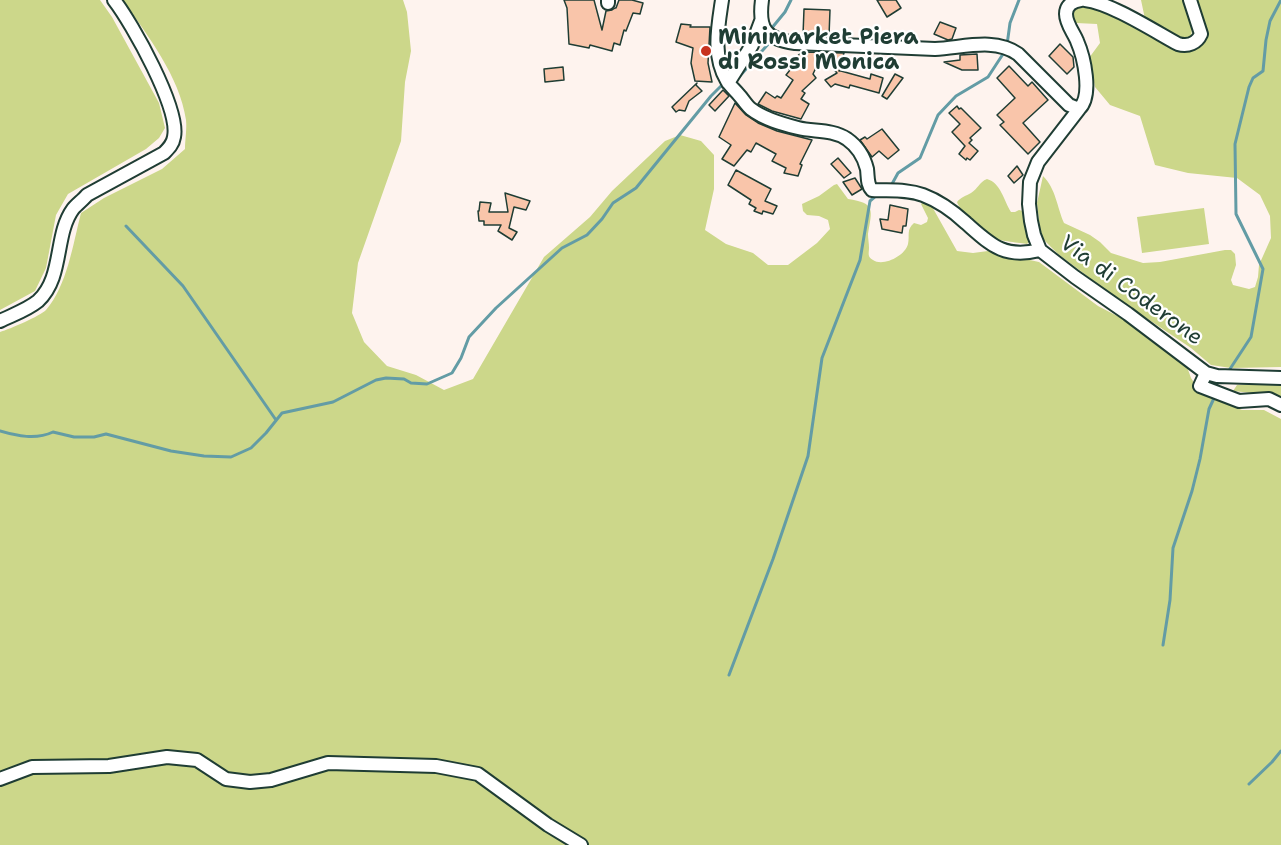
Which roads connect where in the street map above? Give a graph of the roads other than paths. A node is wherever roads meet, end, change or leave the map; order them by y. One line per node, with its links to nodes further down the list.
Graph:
1 (114, 0): 10 (street)
2 (722, 0): 7 (street)
3 (762, 0): 6 (street)
4 (1083, 0): 5 (street); 8 (street)
5 (1190, 0)
6 (761, 21): 7 (street); 8 (street)
7 (728, 83): 9 (street)
8 (1079, 109): 9 (street, Via di Coderone)
9 (1040, 250): 11 (street, Via di Coderone)
10 (0, 321)
11 (1206, 373): 12 (street, Via di Coderone); 13 (street)
12 (1281, 378)
13 (1281, 405)
14 (0, 778): 15 (street)
15 (581, 845)

